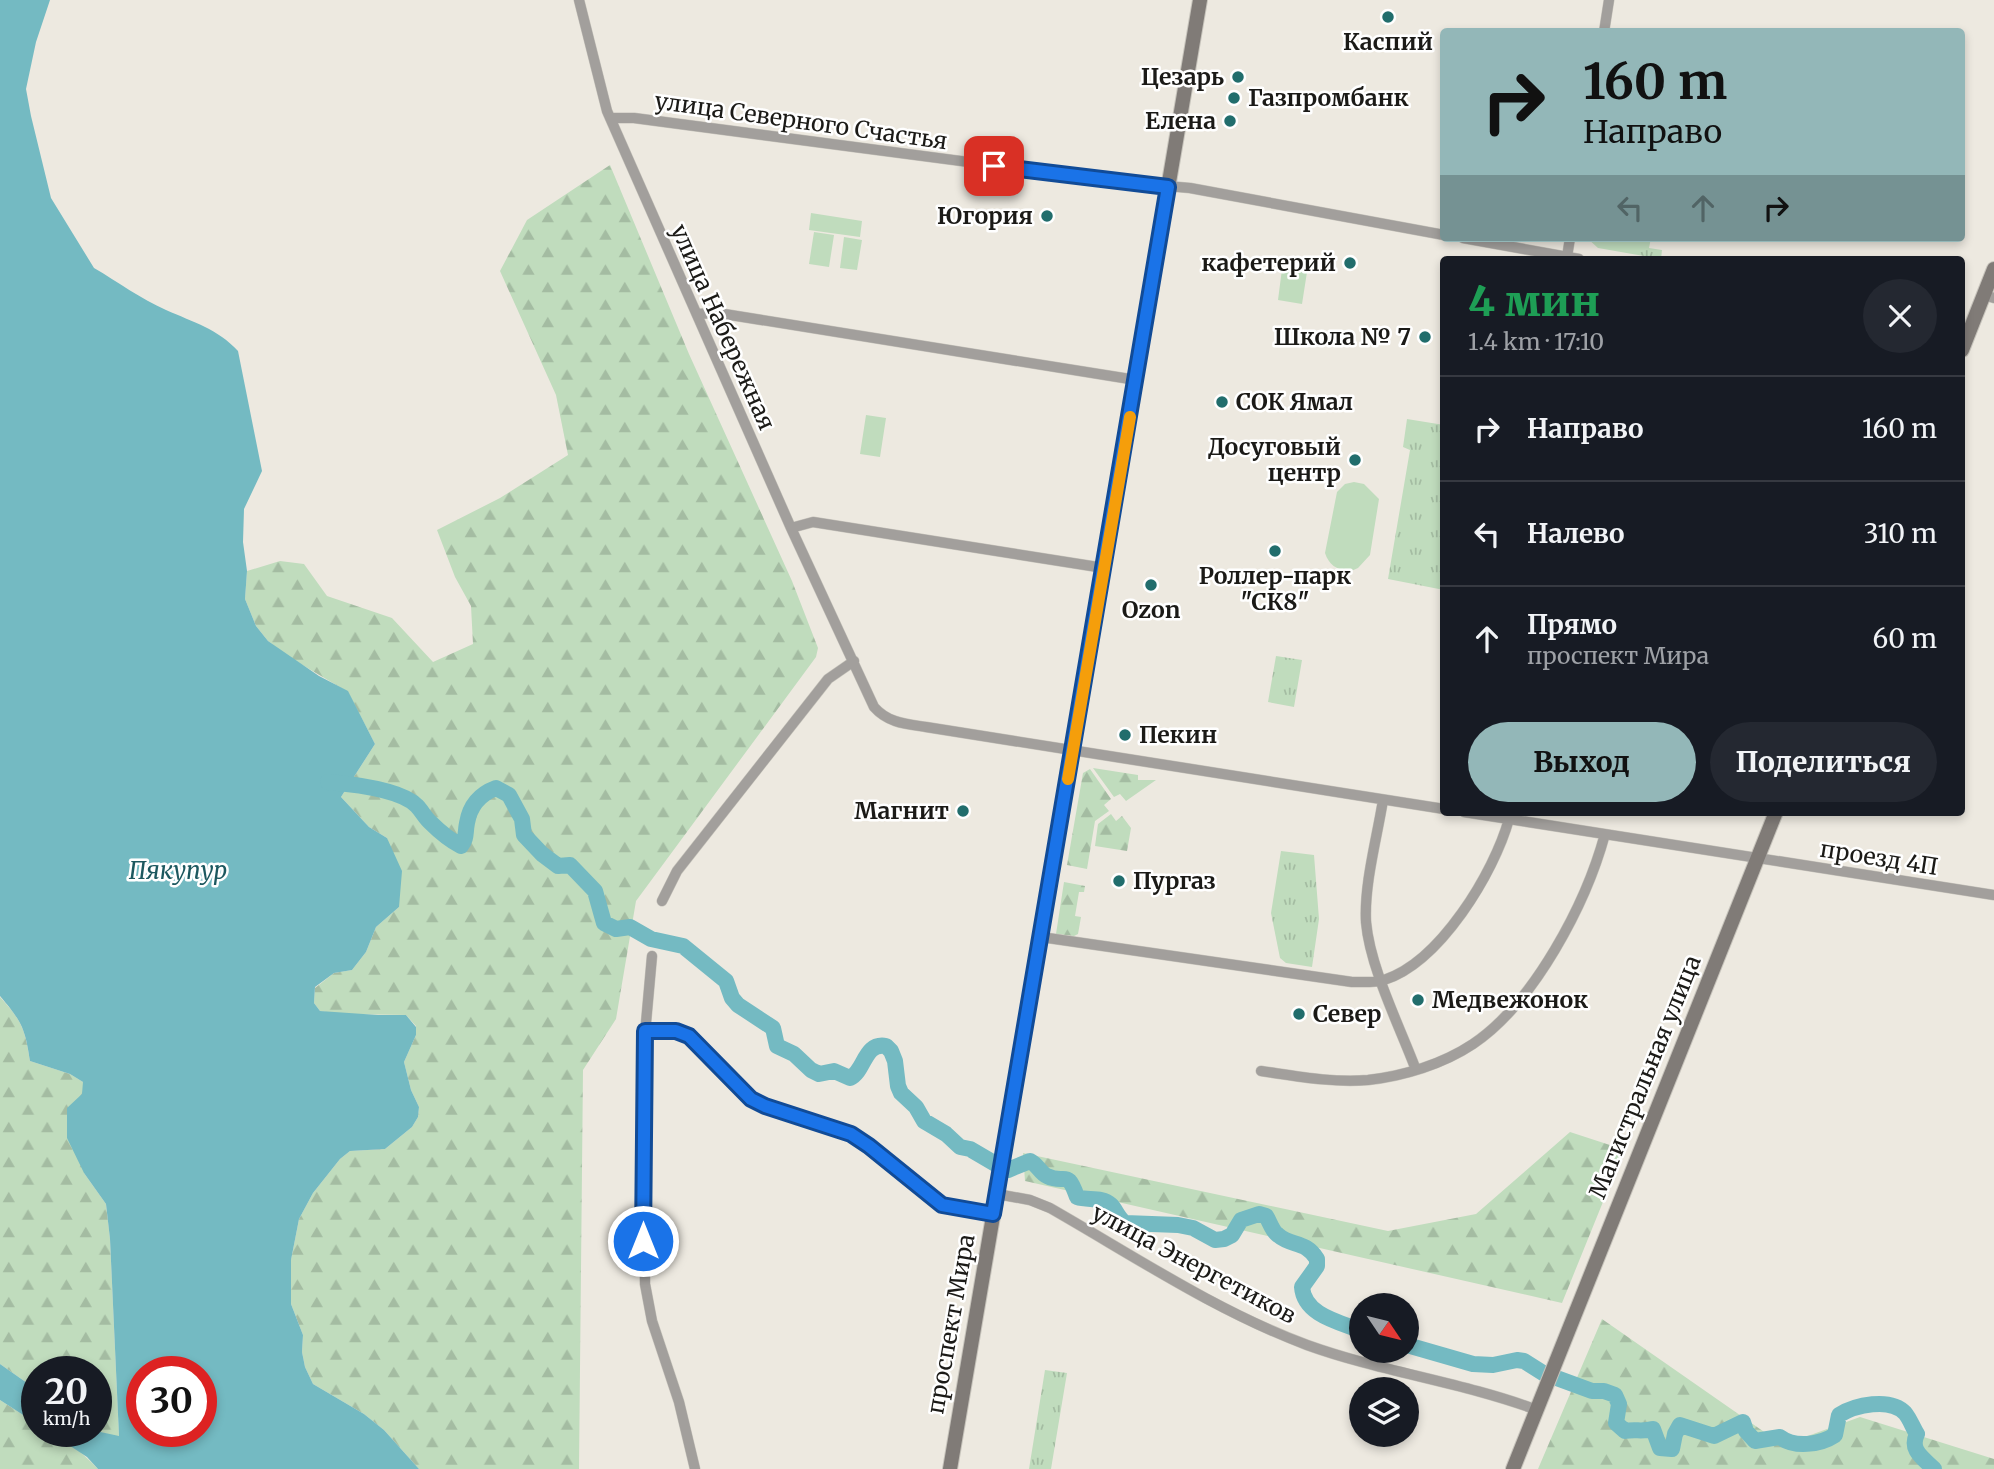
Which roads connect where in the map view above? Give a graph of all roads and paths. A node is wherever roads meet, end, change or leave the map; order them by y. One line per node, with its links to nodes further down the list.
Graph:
1 (579, 0): 5 (street, улица Набережная)
2 (1200, 0): 6 (main road)
3 (1609, 0): 4 (street)
4 (1605, 28)
5 (610, 118): 6 (street, улица Северного Счастья); 12 (street, улица Набережная)
6 (1168, 187): 7 (street, улица Северного Счастья); 14 (main road)
7 (1440, 233)
8 (1485, 242): 9 (street)
9 (1562, 256)
10 (1994, 269): 11 (main road)
11 (1989, 296): 13 (main road)
12 (697, 314): 14 (street); 15 (street, улица Набережная)
13 (1966, 327)
14 (1136, 380): 16 (main road)
15 (791, 528): 16 (street); 17 (street, улица Набережная)
16 (1104, 568): 18 (main road)
17 (854, 662): 18 (street, улица Набережная); 27 (street)
18 (1072, 751): 19 (street, улица Набережная); 28 (main road)
19 (1383, 800): 20 (street, улица Набережная); 30 (street)
20 (1440, 808)
21 (1490, 816): 23 (street, проезд 4П)
22 (1774, 816): 25 (main road, Магистральная улица)
23 (1509, 819): 24 (street, проезд 4П); 30 (street)
24 (1605, 834): 25 (street, проезд 4П); 32 (street)
25 (1757, 858): 26 (street, проезд 4П); 36 (main road, Магистральная улица)
26 (1994, 895)
27 (662, 901)
28 (1041, 937): 30 (street); 34 (main road, проспект Мира)
29 (652, 956): 31 (street)
30 (1382, 981): 32 (street)
31 (645, 1031): 35 (street); 37 (street)
32 (1416, 1070): 33 (street)
33 (1261, 1071)
34 (997, 1190): 35 (main road, проспект Мира); 36 (street, улица Энергетиков)
35 (993, 1214): 38 (main road, проспект Мира)
36 (1537, 1410): 39 (main road)
37 (695, 1469)
38 (950, 1469)
39 (1513, 1469)

